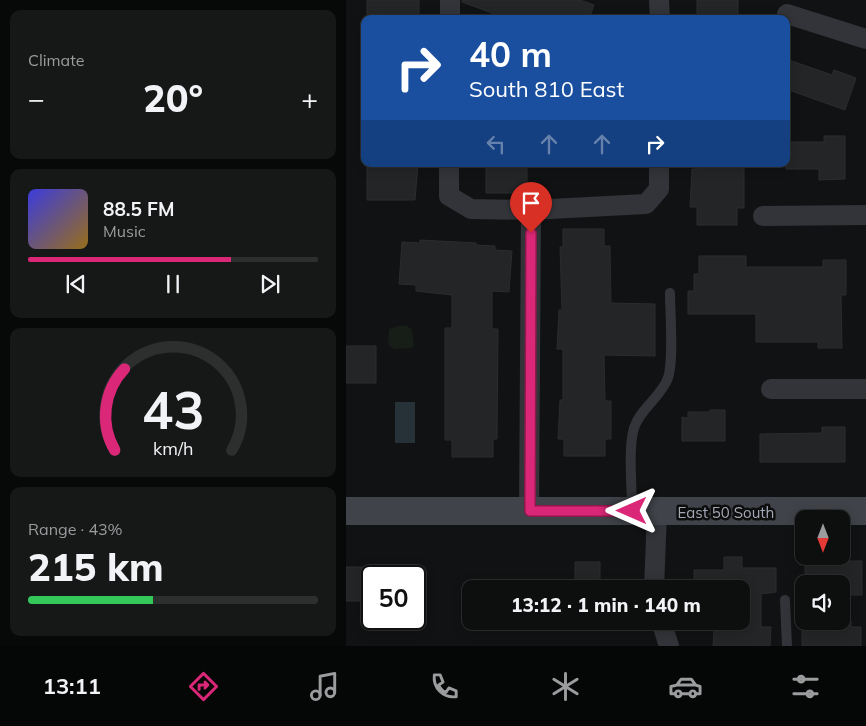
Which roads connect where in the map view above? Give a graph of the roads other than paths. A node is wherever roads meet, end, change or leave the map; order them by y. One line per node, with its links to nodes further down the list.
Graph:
1 (450, 0): 4 (street)
2 (659, 0): 5 (street)
3 (786, 14): 6 (street)
4 (450, 15)
5 (660, 15)
6 (789, 15)
7 (790, 15): 8 (street)
8 (866, 39)
9 (449, 167): 11 (street)
10 (659, 167): 11 (street)
11 (531, 210): 18 (street)
12 (866, 215): 13 (street)
13 (763, 216)
14 (670, 293): 20 (lane)
15 (770, 389): 16 (street)
16 (866, 389)
17 (346, 511): 18 (main road, East 50 South)
18 (530, 511): 20 (main road, East 50 South)
19 (866, 511): 20 (main road, East 50 South)
20 (645, 512): 21 (street)
21 (653, 580)
22 (785, 600): 25 (lane)
23 (664, 630): 24 (street)
24 (669, 646)
25 (787, 646)

